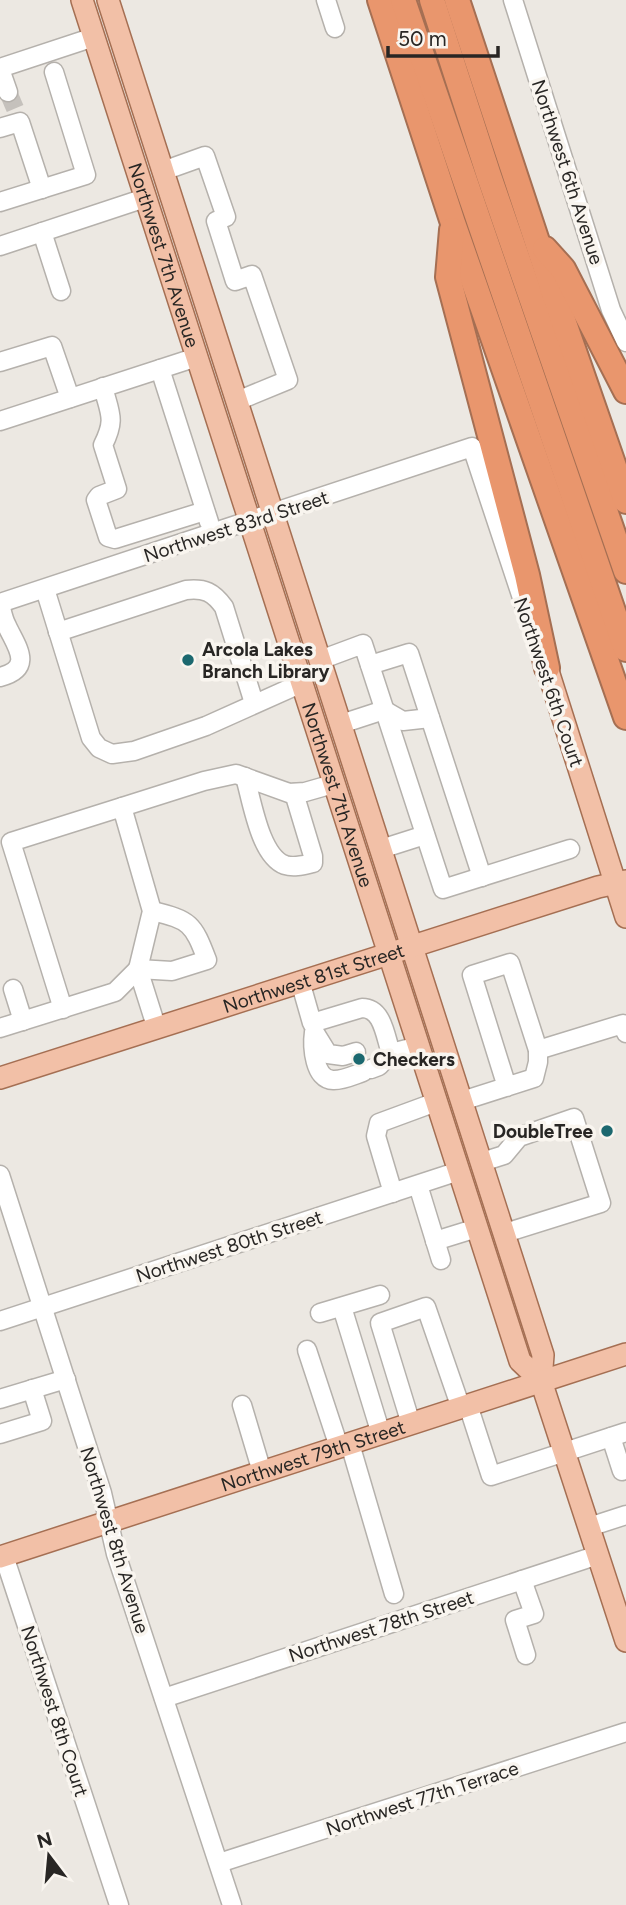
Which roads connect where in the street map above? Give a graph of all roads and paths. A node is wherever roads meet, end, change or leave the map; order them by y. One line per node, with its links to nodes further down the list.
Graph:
1 (82, 0): 10 (main road, Northwest 7th Avenue)
2 (108, 0): 15 (main road, Northwest 7th Avenue)
3 (326, 0): 9 (street)
4 (380, 0): 20 (highway)
5 (403, 0): 44 (highway)
6 (432, 0): 40 (highway)
7 (457, 0): 22 (highway)
8 (513, 0): 25 (street, Northwest 6th Avenue)
9 (335, 28)
10 (93, 37): 11 (street); 17 (main road, Northwest 7th Avenue)
11 (0, 68): 13 (street)
12 (54, 72): 16 (street)
13 (8, 92)
14 (0, 128): 16 (street)
15 (163, 171): 19 (main road, Northwest 7th Avenue); 32 (street)
16 (42, 189): 18 (street)
17 (145, 198): 19 (main road); 21 (street); 26 (main road, Northwest 7th Avenue)
18 (0, 202)
19 (177, 214): 32 (main road, Northwest 7th Avenue)
20 (453, 223): 47 (highway); 52 (highway)
21 (42, 232): 23 (street); 24 (street)
22 (537, 240): 30 (highway); 35 (highway)
23 (0, 246)
24 (61, 290)
25 (626, 342)
26 (197, 357): 28 (street); 38 (main road, Northwest 7th Avenue)
27 (0, 362): 31 (street)
28 (160, 369): 29 (street); 36 (street)
29 (103, 387): 31 (street); 36 (street)
30 (626, 391)
31 (70, 398): 33 (street)
32 (237, 401): 37 (main road, Northwest 7th Avenue)
33 (0, 421)
34 (472, 447): 37 (street, Northwest 83rd Street); 47 (street, Northwest 6th Court)
35 (626, 500)
36 (205, 511): 39 (street)
37 (273, 514): 38 (street, Northwest 83rd Street); 45 (main road, Northwest 7th Avenue)
38 (250, 522): 39 (street, Northwest 83rd Street); 49 (main road, Northwest 7th Avenue)
39 (212, 534): 41 (street, Northwest 83rd Street)
40 (626, 571)
41 (45, 589): 42 (street, Northwest 83rd Street); 43 (street)
42 (0, 603): 48 (street)
43 (58, 632): 50 (street); 50 (street)
44 (626, 649)
45 (320, 660): 46 (street); 54 (main road, Northwest 7th Avenue)
46 (370, 665): 51 (street); 53 (street)
47 (547, 668): 63 (main road, Northwest 6th Court)
48 (0, 677)
49 (302, 683): 50 (street); 56 (main road, Northwest 7th Avenue)
50 (254, 703)
51 (384, 710): 53 (street); 54 (street); 59 (street)
52 (626, 717)
53 (430, 718): 62 (street)
54 (341, 724): 60 (main road, Northwest 7th Avenue)
55 (245, 777): 57 (street); 57 (street); 58 (street)
56 (333, 784): 57 (street); 67 (main road, Northwest 7th Avenue)
57 (294, 793)
58 (122, 807): 64 (street); 71 (street)
59 (425, 835): 60 (street); 62 (street)
60 (381, 849): 66 (main road, Northwest 7th Avenue)
61 (570, 849): 62 (street)
62 (482, 877)
63 (620, 882): 65 (main road, Northwest 6th Court); 66 (main road, Northwest 81st Street)
64 (152, 911): 68 (street); 68 (street)
65 (626, 917)
66 (412, 946): 67 (main road, Northwest 81st Street); 82 (main road, Northwest 7th Avenue)
67 (388, 953): 69 (main road, Northwest 81st Street); 77 (main road, Northwest 7th Avenue)
68 (138, 969): 71 (street); 73 (street)
69 (300, 981): 73 (main road, Northwest 81st Street); 74 (street)
70 (13, 989): 72 (street)
71 (63, 1009): 72 (street)
72 (23, 1021): 75 (street)
73 (156, 1027): 80 (main road, Northwest 81st Street)
74 (313, 1027): 78 (street); 78 (street); 78 (street)
75 (0, 1028)
76 (626, 1033): 79 (street)
77 (418, 1046): 78 (street); 83 (main road, Northwest 7th Avenue)
78 (389, 1048)
79 (538, 1050): 81 (street); 81 (street)
80 (0, 1077)
81 (507, 1087): 82 (street)
82 (462, 1101): 84 (main road, Northwest 7th Avenue)
83 (436, 1102): 85 (main road, Northwest 7th Avenue); 88 (street)
84 (482, 1162): 90 (main road, Northwest 7th Avenue); 90 (street)
85 (459, 1171): 87 (street, Northwest 80th Street); 89 (main road, Northwest 7th Avenue)
86 (0, 1175): 94 (street, Northwest 8th Avenue)
87 (418, 1185): 88 (street, Northwest 80th Street); 91 (street)
88 (393, 1193): 94 (street, Northwest 80th Street)
89 (477, 1228): 91 (street); 101 (main road, Northwest 7th Avenue)
90 (505, 1233): 101 (main road, Northwest 7th Avenue)
91 (435, 1241): 92 (street)
92 (441, 1260)
93 (380, 1295): 95 (street)
94 (43, 1307): 97 (street, Northwest 80th Street); 100 (street, Northwest 8th Avenue)
95 (342, 1307): 96 (street); 108 (street)
96 (320, 1313)
97 (0, 1321)
98 (307, 1350): 110 (street)
99 (626, 1354): 101 (main road, Northwest 79th Street)
100 (65, 1379): 102 (street); 115 (street, Northwest 8th Avenue)
101 (541, 1381): 105 (main road, Northwest 79th Street); 111 (main road, Northwest 7th Avenue)
102 (32, 1390): 103 (street); 107 (street)
103 (0, 1399)
104 (242, 1405): 113 (street)
105 (464, 1406): 106 (main road, Northwest 79th Street); 106 (street); 111 (street)
106 (411, 1424): 108 (main road, Northwest 79th Street)
107 (0, 1434)
108 (382, 1434): 110 (main road, Northwest 79th Street)
109 (618, 1435): 111 (street); 112 (street)
110 (344, 1446): 113 (main road, Northwest 79th Street); 120 (street)
111 (565, 1452): 116 (main road, Northwest 7th Avenue)
112 (622, 1471)
113 (262, 1472): 115 (main road, Northwest 79th Street)
114 (626, 1515): 116 (street)
115 (109, 1522): 118 (main road, Northwest 79th Street); 124 (street, Northwest 8th Avenue)
116 (589, 1527): 117 (main road, Northwest 7th Avenue)
117 (598, 1555): 119 (street, Northwest 78th Street); 121 (main road, Northwest 7th Avenue)
118 (2, 1557): 127 (street, Northwest 8th Court)
119 (522, 1580): 123 (street); 124 (street, Northwest 78th Street)
120 (394, 1594)
121 (622, 1614): 122 (main road, Northwest 7th Avenue)
122 (626, 1641)
123 (526, 1655)
124 (164, 1698): 126 (street, Northwest 8th Avenue)
125 (626, 1732): 126 (street, Northwest 77th Terrace)
126 (219, 1864): 128 (street, Northwest 8th Avenue)
127 (119, 1905)
128 (232, 1905)

